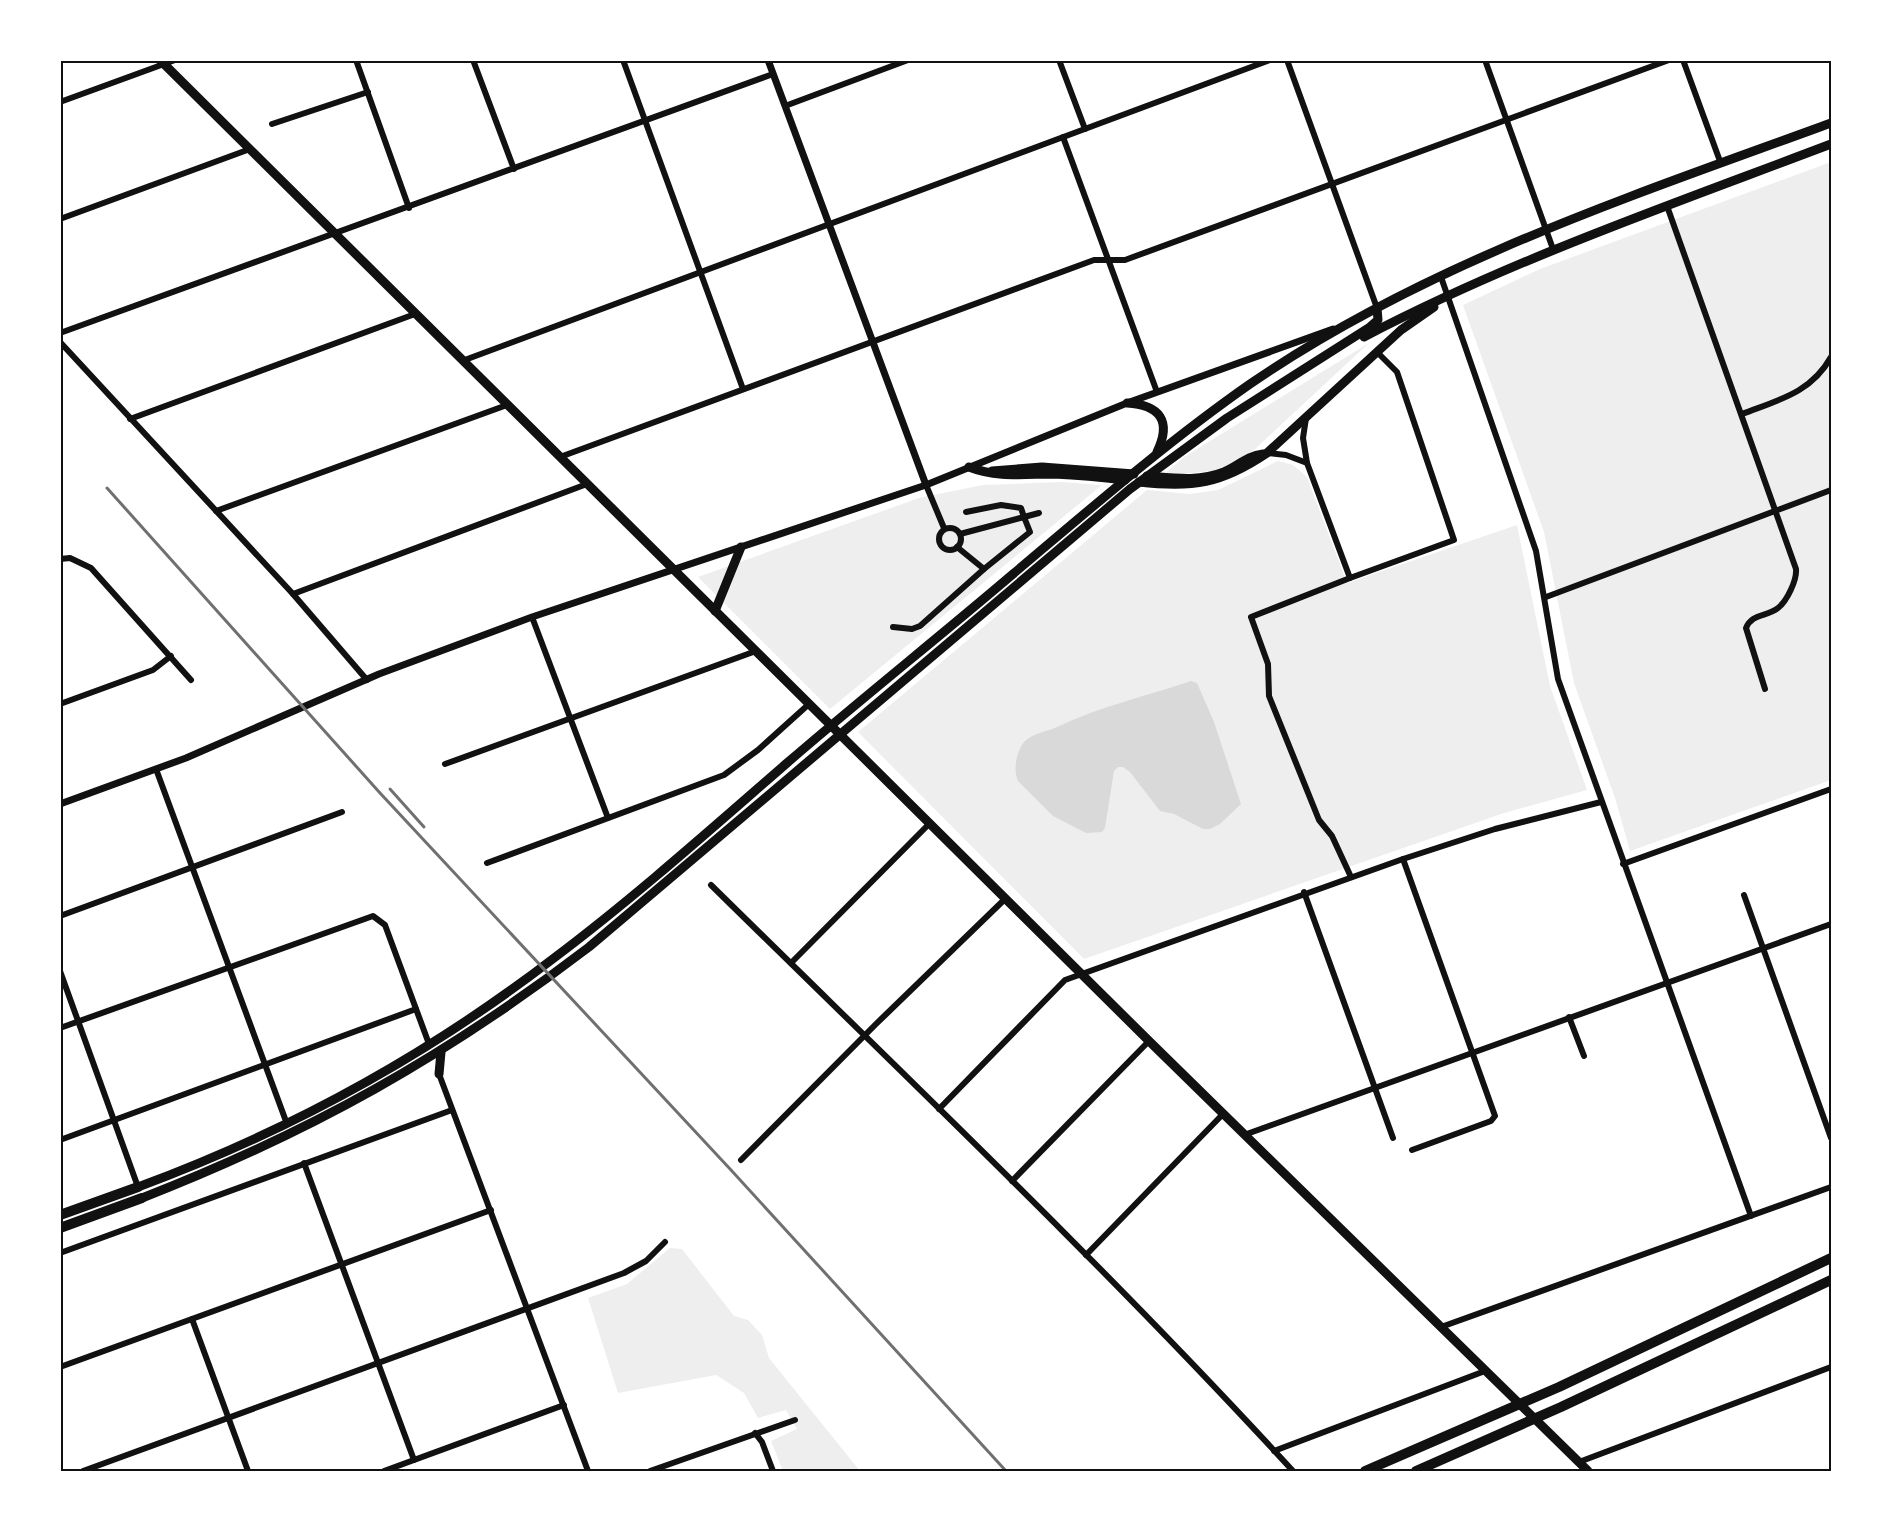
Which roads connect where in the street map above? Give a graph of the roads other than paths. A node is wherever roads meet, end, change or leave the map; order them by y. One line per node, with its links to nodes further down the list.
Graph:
1 (175, 60): 13 (street)
2 (356, 60): 15 (street)
3 (473, 60): 27 (street)
4 (623, 60): 19 (street)
5 (768, 60): 14 (street)
6 (908, 60): 17 (street)
7 (1059, 60): 22 (street)
8 (1270, 60): 22 (street)
9 (1287, 60): 28 (street)
10 (1485, 60): 18 (street)
11 (1669, 60): 18 (street)
12 (1683, 60): 26 (street)
13 (162, 62): 16 (street); 25 (main road)
14 (773, 74): 17 (street); 19 (street)
15 (368, 92): 21 (street); 30 (street)
16 (60, 102)
17 (785, 106): 32 (street)
18 (1507, 119): 28 (street); 33 (street)
19 (645, 121): 27 (street); 37 (street)
20 (1831, 123): 26 (main road)
21 (272, 124)
22 (1085, 129): 23 (street)
23 (1063, 137): 32 (street); 36 (street)
24 (1831, 144): 29 (main road)
25 (250, 149): 31 (street); 34 (main road)
26 (1721, 164): 33 (main road)
27 (514, 169): 30 (street)
28 (1332, 184): 36 (street); 40 (street)
29 (1667, 206): 35 (main road); 54 (street)
30 (410, 208): 34 (street)
31 (60, 219)
32 (829, 225): 37 (street); 45 (street)
33 (1547, 228): 35 (street); 38 (main road)
34 (334, 233): 41 (main road); 43 (street)
35 (1553, 249): 39 (main road)
36 (1108, 260): 45 (street); 51 (street)
37 (700, 273): 49 (street); 50 (street)
38 (1441, 277): 39 (street); 40 (main road)
39 (1448, 297): 46 (main road); 48 (main road); 79 (street)
40 (1377, 308): 42 (main road); 48 (main road)
41 (415, 314): 49 (main road); 56 (street)
42 (1347, 324): 51 (street); 58 (main road)
43 (60, 333)
44 (60, 342): 56 (street)
45 (872, 342): 50 (street); 63 (street)
46 (1377, 352): 55 (main road); 77 (street)
47 (1831, 357): 54 (street)
48 (1322, 359): 123 (main road)
49 (462, 361): 53 (main road)
50 (743, 389): 59 (street)
51 (1157, 392): 52 (street)
52 (1127, 404): 58 (main road); 61 (street)
53 (507, 405): 59 (main road); 66 (street)
54 (1742, 414): 65 (street)
55 (1306, 418): 57 (main road); 60 (street)
56 (130, 419): 66 (street)
57 (1267, 453): 60 (street); 61 (main road)
58 (1156, 455): 122 (main road)
59 (560, 457): 62 (main road)
60 (1308, 463): 77 (street)
61 (969, 467): 63 (street)
62 (588, 484): 75 (main road); 78 (street)
63 (926, 485): 70 (street); 72 (street)
64 (1831, 490): 65 (street)
65 (1776, 510): 79 (street); 87 (street)
66 (216, 511): 78 (street)
67 (966, 512): 69 (street)
68 (1039, 513): 69 (street)
69 (1024, 517): 71 (street); 76 (street)
70 (944, 528): 71 (street); 73 (street)
71 (960, 534): 73 (street)
72 (741, 546): 75 (street); 80 (main road)
73 (957, 547): 76 (street)
74 (60, 559): 84 (street)
75 (674, 569): 80 (main road); 81 (street)
76 (984, 569): 82 (street)
77 (1350, 579): 103 (street)
78 (293, 594): 86 (street)
79 (1546, 597): 94 (street)
80 (715, 610): 83 (main road)
81 (532, 617): 86 (street); 90 (street)
82 (893, 627)
83 (756, 651): 89 (main road); 90 (street)
84 (171, 656): 85 (street); 88 (street)
85 (191, 680)
86 (367, 680): 92 (street)
87 (1765, 689)
88 (60, 704)
89 (809, 704): 97 (street); 98 (main road)
90 (571, 718): 91 (street); 97 (street)
91 (445, 764)
92 (156, 769): 95 (street); 102 (street)
93 (1831, 789): 101 (street)
94 (1601, 802): 99 (street); 101 (street)
95 (60, 804)
96 (342, 813): 102 (street)
97 (609, 818): 100 (street)
98 (929, 824): 107 (main road); 111 (street)
99 (1403, 859): 103 (street); 124 (street)
100 (487, 863)
101 (1623, 864): 115 (street)
102 (192, 868): 108 (street); 112 (street)
103 (1351, 877): 105 (street)
104 (711, 885): 111 (street)
105 (1304, 892): 114 (street); 128 (street)
106 (1744, 895): 110 (street)
107 (1005, 899): 114 (main road); 120 (street)
108 (60, 916)
109 (1831, 924): 110 (street)
110 (1763, 948): 115 (street); 136 (street)
111 (791, 963): 120 (street)
112 (229, 967): 116 (street); 118 (street); 126 (street)
113 (60, 970): 118 (street)
114 (1080, 973): 121 (main road); 129 (street)
115 (1665, 983): 117 (street); 147 (street)
116 (416, 1009): 122 (street); 126 (street)
117 (1569, 1017): 124 (street); 125 (street)
118 (79, 1021): 119 (street); 132 (street)
119 (60, 1028)
120 (867, 1034): 129 (street); 139 (street)
121 (1149, 1041): 131 (main road); 141 (street)
122 (429, 1044): 133 (main road)
123 (441, 1052): 127 (main road); 144 (main road)
124 (1471, 1052): 128 (street); 138 (street)
125 (1584, 1056)
126 (265, 1065): 132 (street); 133 (street)
127 (439, 1074): 130 (street)
128 (1374, 1087): 134 (street); 135 (street)
129 (939, 1108): 141 (street)
130 (452, 1110): 140 (street); 145 (street)
131 (1223, 1114): 134 (main road); 151 (street)
132 (114, 1120): 137 (street); 142 (street)
133 (287, 1124): 142 (main road)
134 (1244, 1135): 157 (main road)
135 (1393, 1138)
136 (1831, 1138)
137 (60, 1140)
138 (1412, 1150)
139 (741, 1160)
140 (304, 1163): 150 (street); 153 (street)
141 (1012, 1181): 151 (street)
142 (138, 1187): 146 (highway)
143 (1831, 1187): 147 (street)
144 (142, 1198): 148 (highway)
145 (491, 1210): 153 (street); 155 (street)
146 (60, 1215)
147 (1750, 1216): 157 (street)
148 (60, 1228)
149 (665, 1242): 155 (street)
150 (60, 1253)
151 (1086, 1255): 166 (street)
152 (1831, 1258): 176 (highway)
153 (341, 1265): 156 (street); 158 (street)
154 (1831, 1280): 177 (highway)
155 (528, 1308): 158 (street); 162 (street)
156 (192, 1319): 159 (street); 163 (street)
157 (1440, 1328): 161 (main road)
158 (378, 1363): 163 (street); 167 (street)
159 (60, 1367)
160 (1831, 1367): 168 (street)
161 (1485, 1371): 166 (street); 168 (main road)
162 (564, 1405): 167 (street); 172 (street)
163 (229, 1418): 169 (street); 170 (street)
164 (795, 1420): 165 (street)
165 (755, 1433): 173 (street); 174 (street)
166 (1274, 1451): 175 (street)
167 (414, 1460): 171 (street)
168 (1579, 1462): 178 (main road)
169 (83, 1471)
170 (248, 1471)
171 (384, 1471)
172 (588, 1471)
173 (650, 1471)
174 (773, 1471)
175 (1293, 1471)
176 (1365, 1471)
177 (1416, 1471)
178 (1588, 1471)

